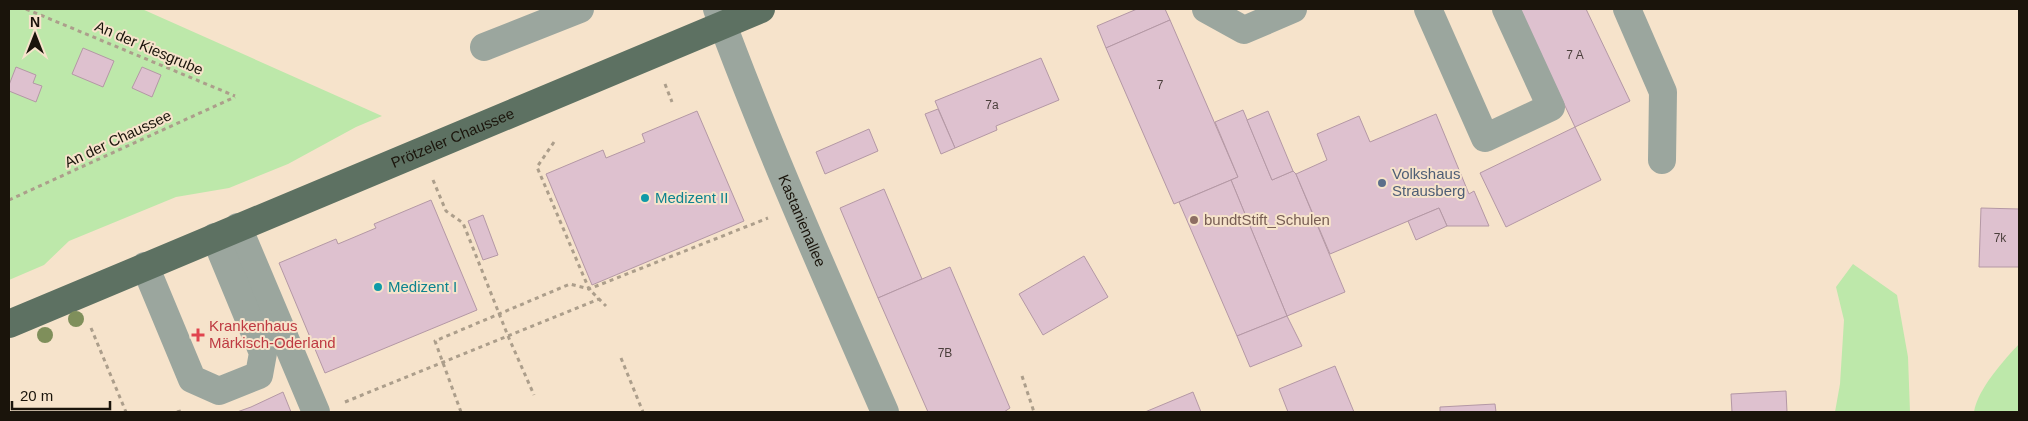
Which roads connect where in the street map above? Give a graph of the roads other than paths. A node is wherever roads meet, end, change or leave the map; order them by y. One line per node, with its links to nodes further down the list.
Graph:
1 (580, 9): 9 (street)
2 (761, 9): 8 (main road, Prötzeler Chaussee)
3 (1206, 9): 4 (street)
4 (1293, 9)
5 (1428, 9): 6 (street)
6 (1506, 9)
7 (1627, 9): 10 (street)
8 (720, 17): 11 (main road, Prötzeler Chaussee); 15 (street, Kastanienallee)
9 (484, 47)
10 (1662, 160)
11 (226, 232): 12 (main road, Prötzeler Chaussee); 12 (street); 14 (street)
12 (145, 266): 13 (main road, Prötzeler Chaussee)
13 (9, 324)
14 (327, 409)
15 (885, 412)

